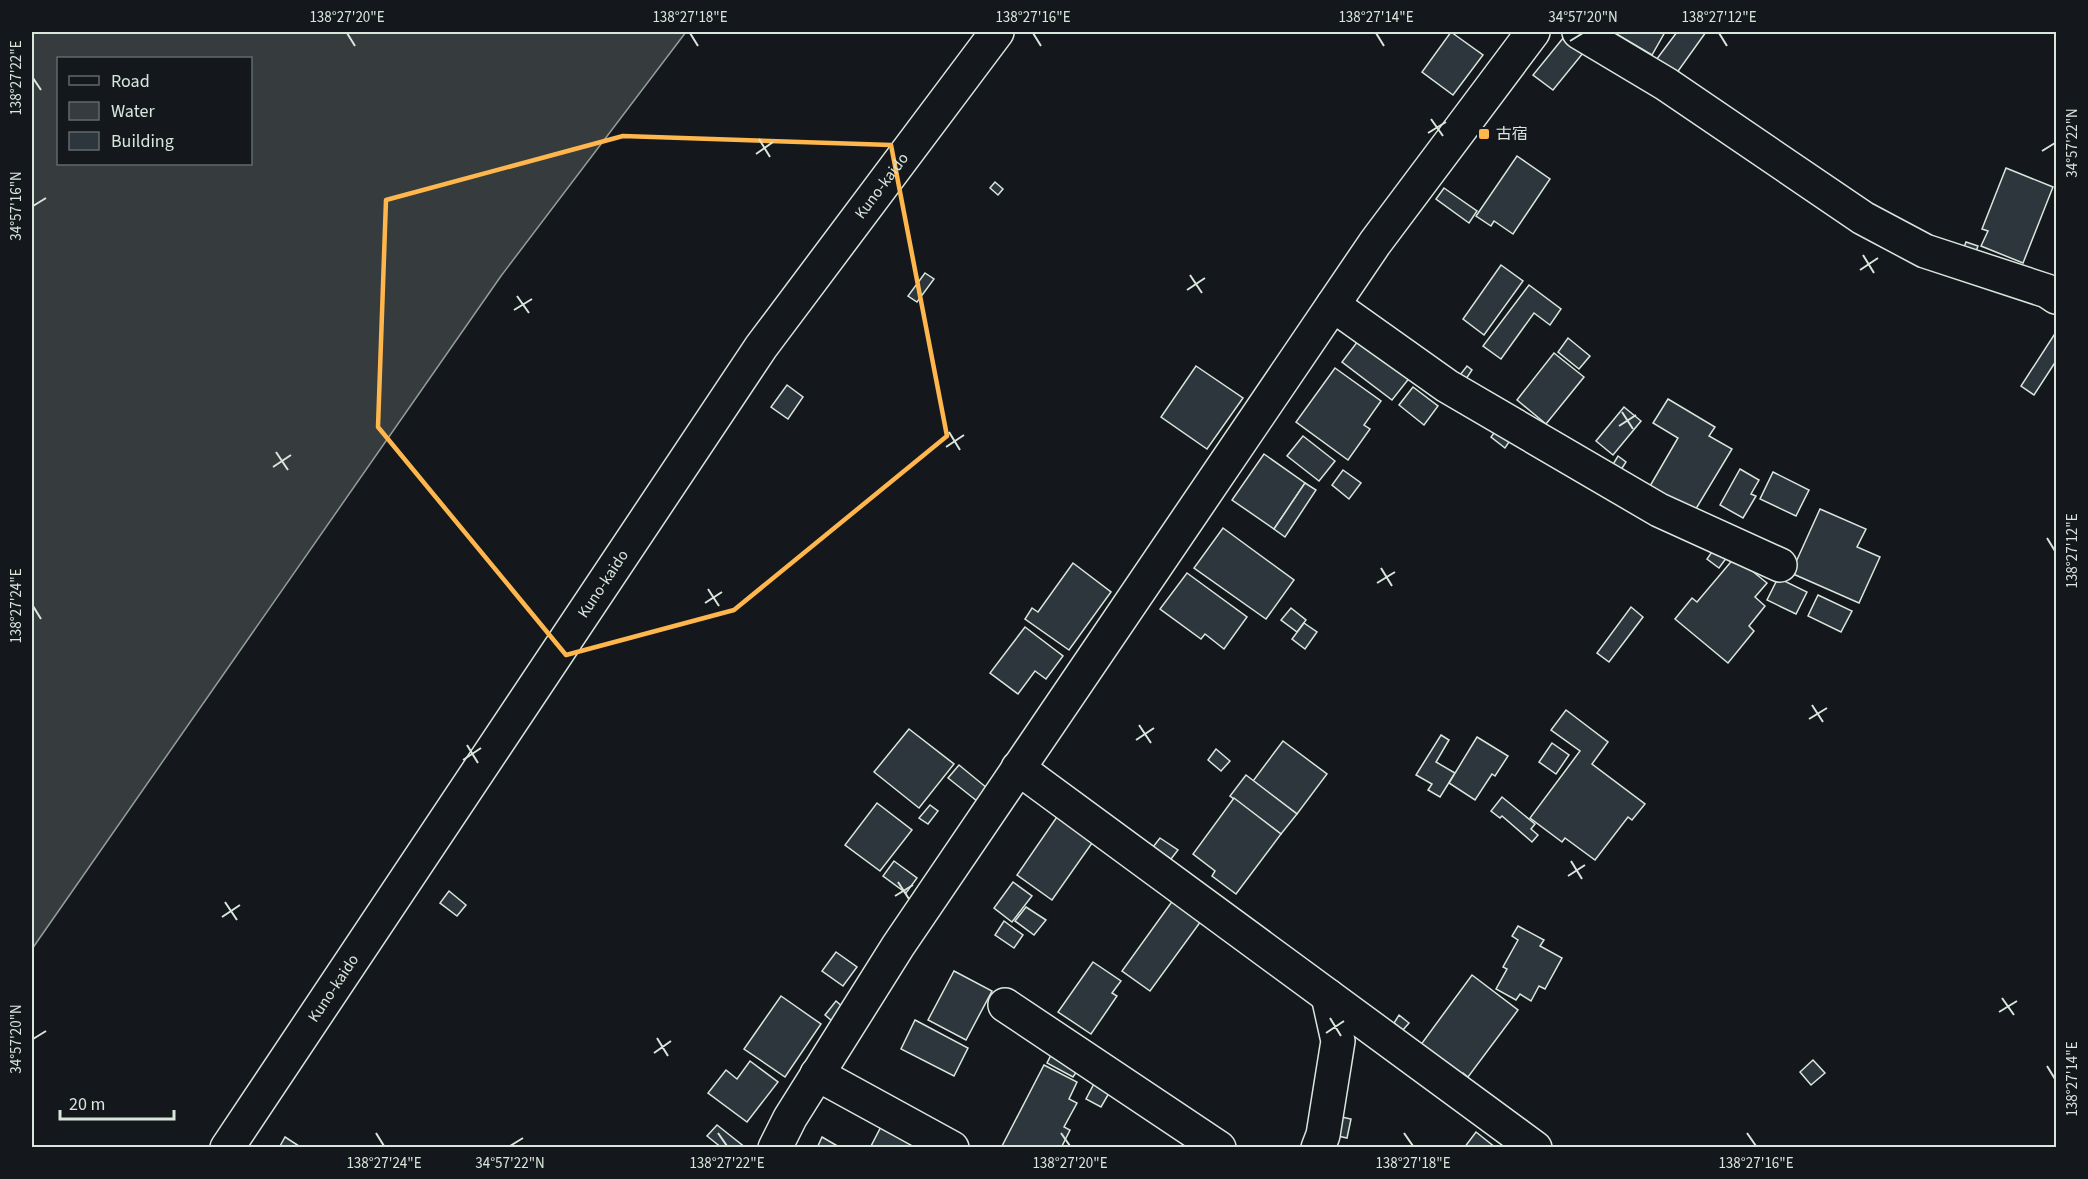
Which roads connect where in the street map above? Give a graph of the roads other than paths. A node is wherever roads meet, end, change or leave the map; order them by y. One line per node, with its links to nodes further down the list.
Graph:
1 (997, 32): 11 (main road, Kuno-kaido)
2 (1533, 32): 5 (main road)
3 (1579, 32): 4 (main road)
4 (2056, 297)
5 (1333, 305): 6 (main road); 7 (main road)
6 (1779, 566)
7 (1018, 768): 8 (main road); 10 (main road)
8 (1329, 996): 15 (main road); 16 (main road)
9 (1005, 1005): 14 (main road)
10 (817, 1074): 12 (main road); 13 (main road)
11 (227, 1148)
12 (775, 1148)
13 (952, 1148)
14 (1219, 1148)
15 (1318, 1148)
16 (1535, 1148)

